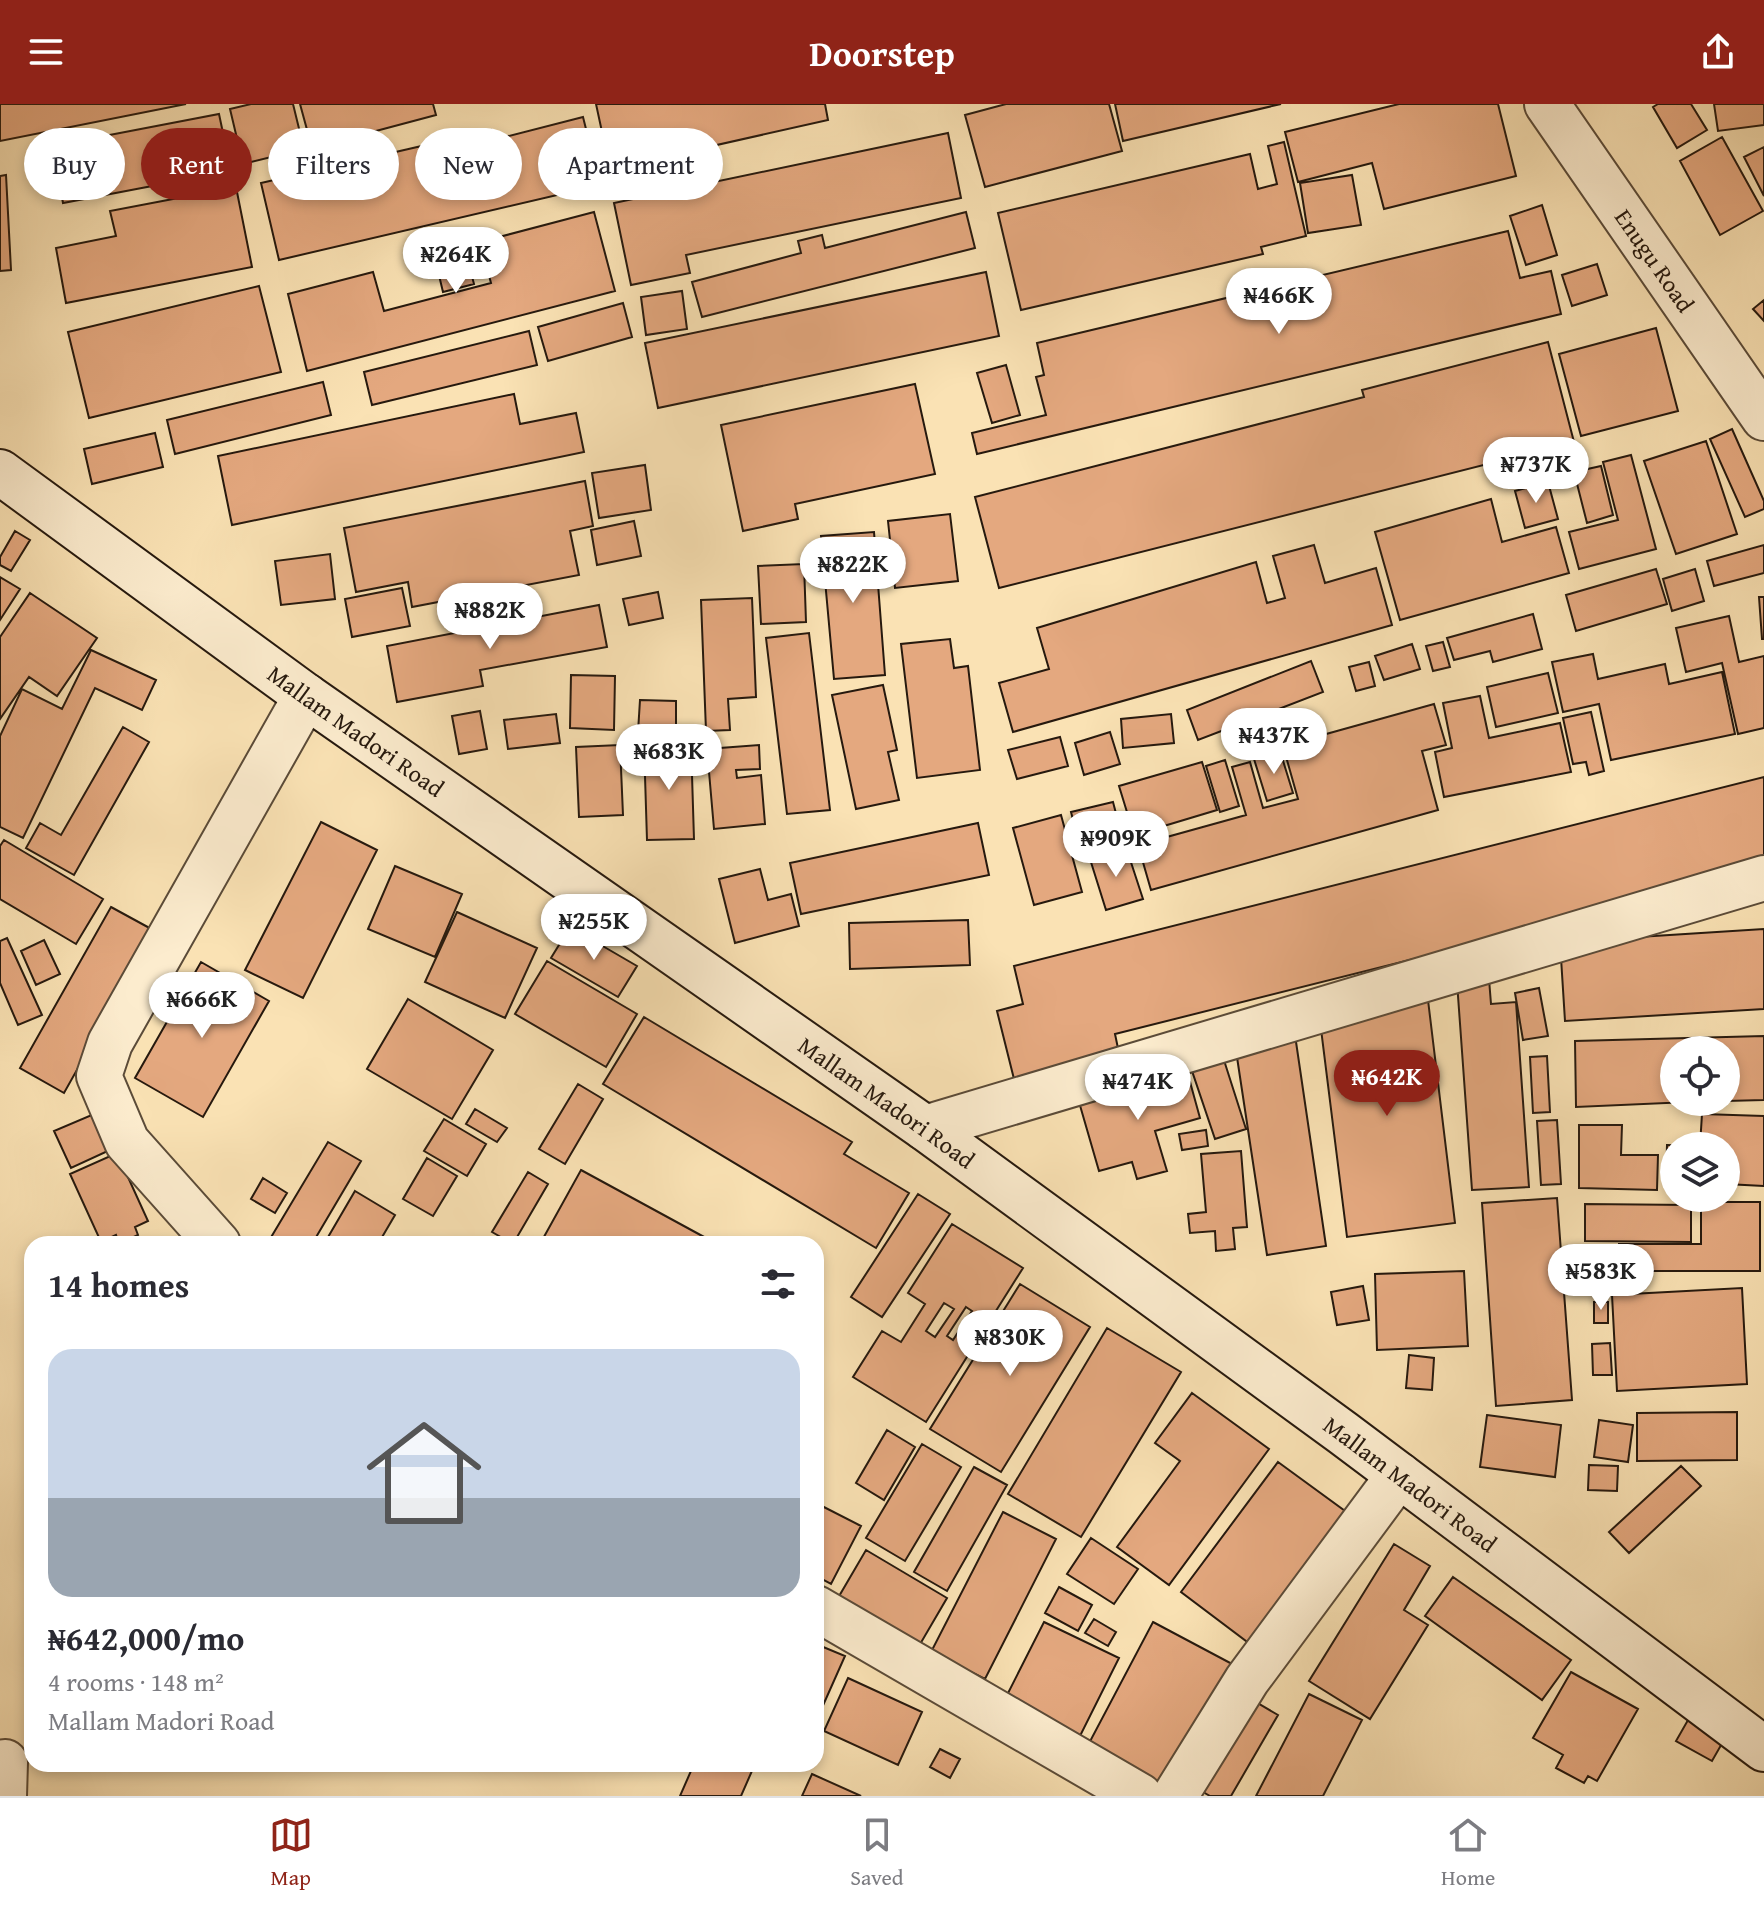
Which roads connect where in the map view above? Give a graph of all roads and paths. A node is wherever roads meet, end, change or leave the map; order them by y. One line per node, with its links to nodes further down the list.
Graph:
1 (1547, 104): 2 (street, Enugu Road)
2 (1764, 418)
3 (0, 472): 4 (street, Mallam Madori Road)
4 (306, 696): 6 (street, Mallam Madori Road); 7 (street)
5 (1764, 878): 6 (street)
6 (925, 1128): 8 (street, Mallam Madori Road)
7 (211, 1236)
8 (1399, 1475): 10 (street, Mallam Madori Road); 12 (street)
9 (824, 1613): 11 (street)
10 (1764, 1749)
11 (1140, 1796)
12 (1175, 1796)

